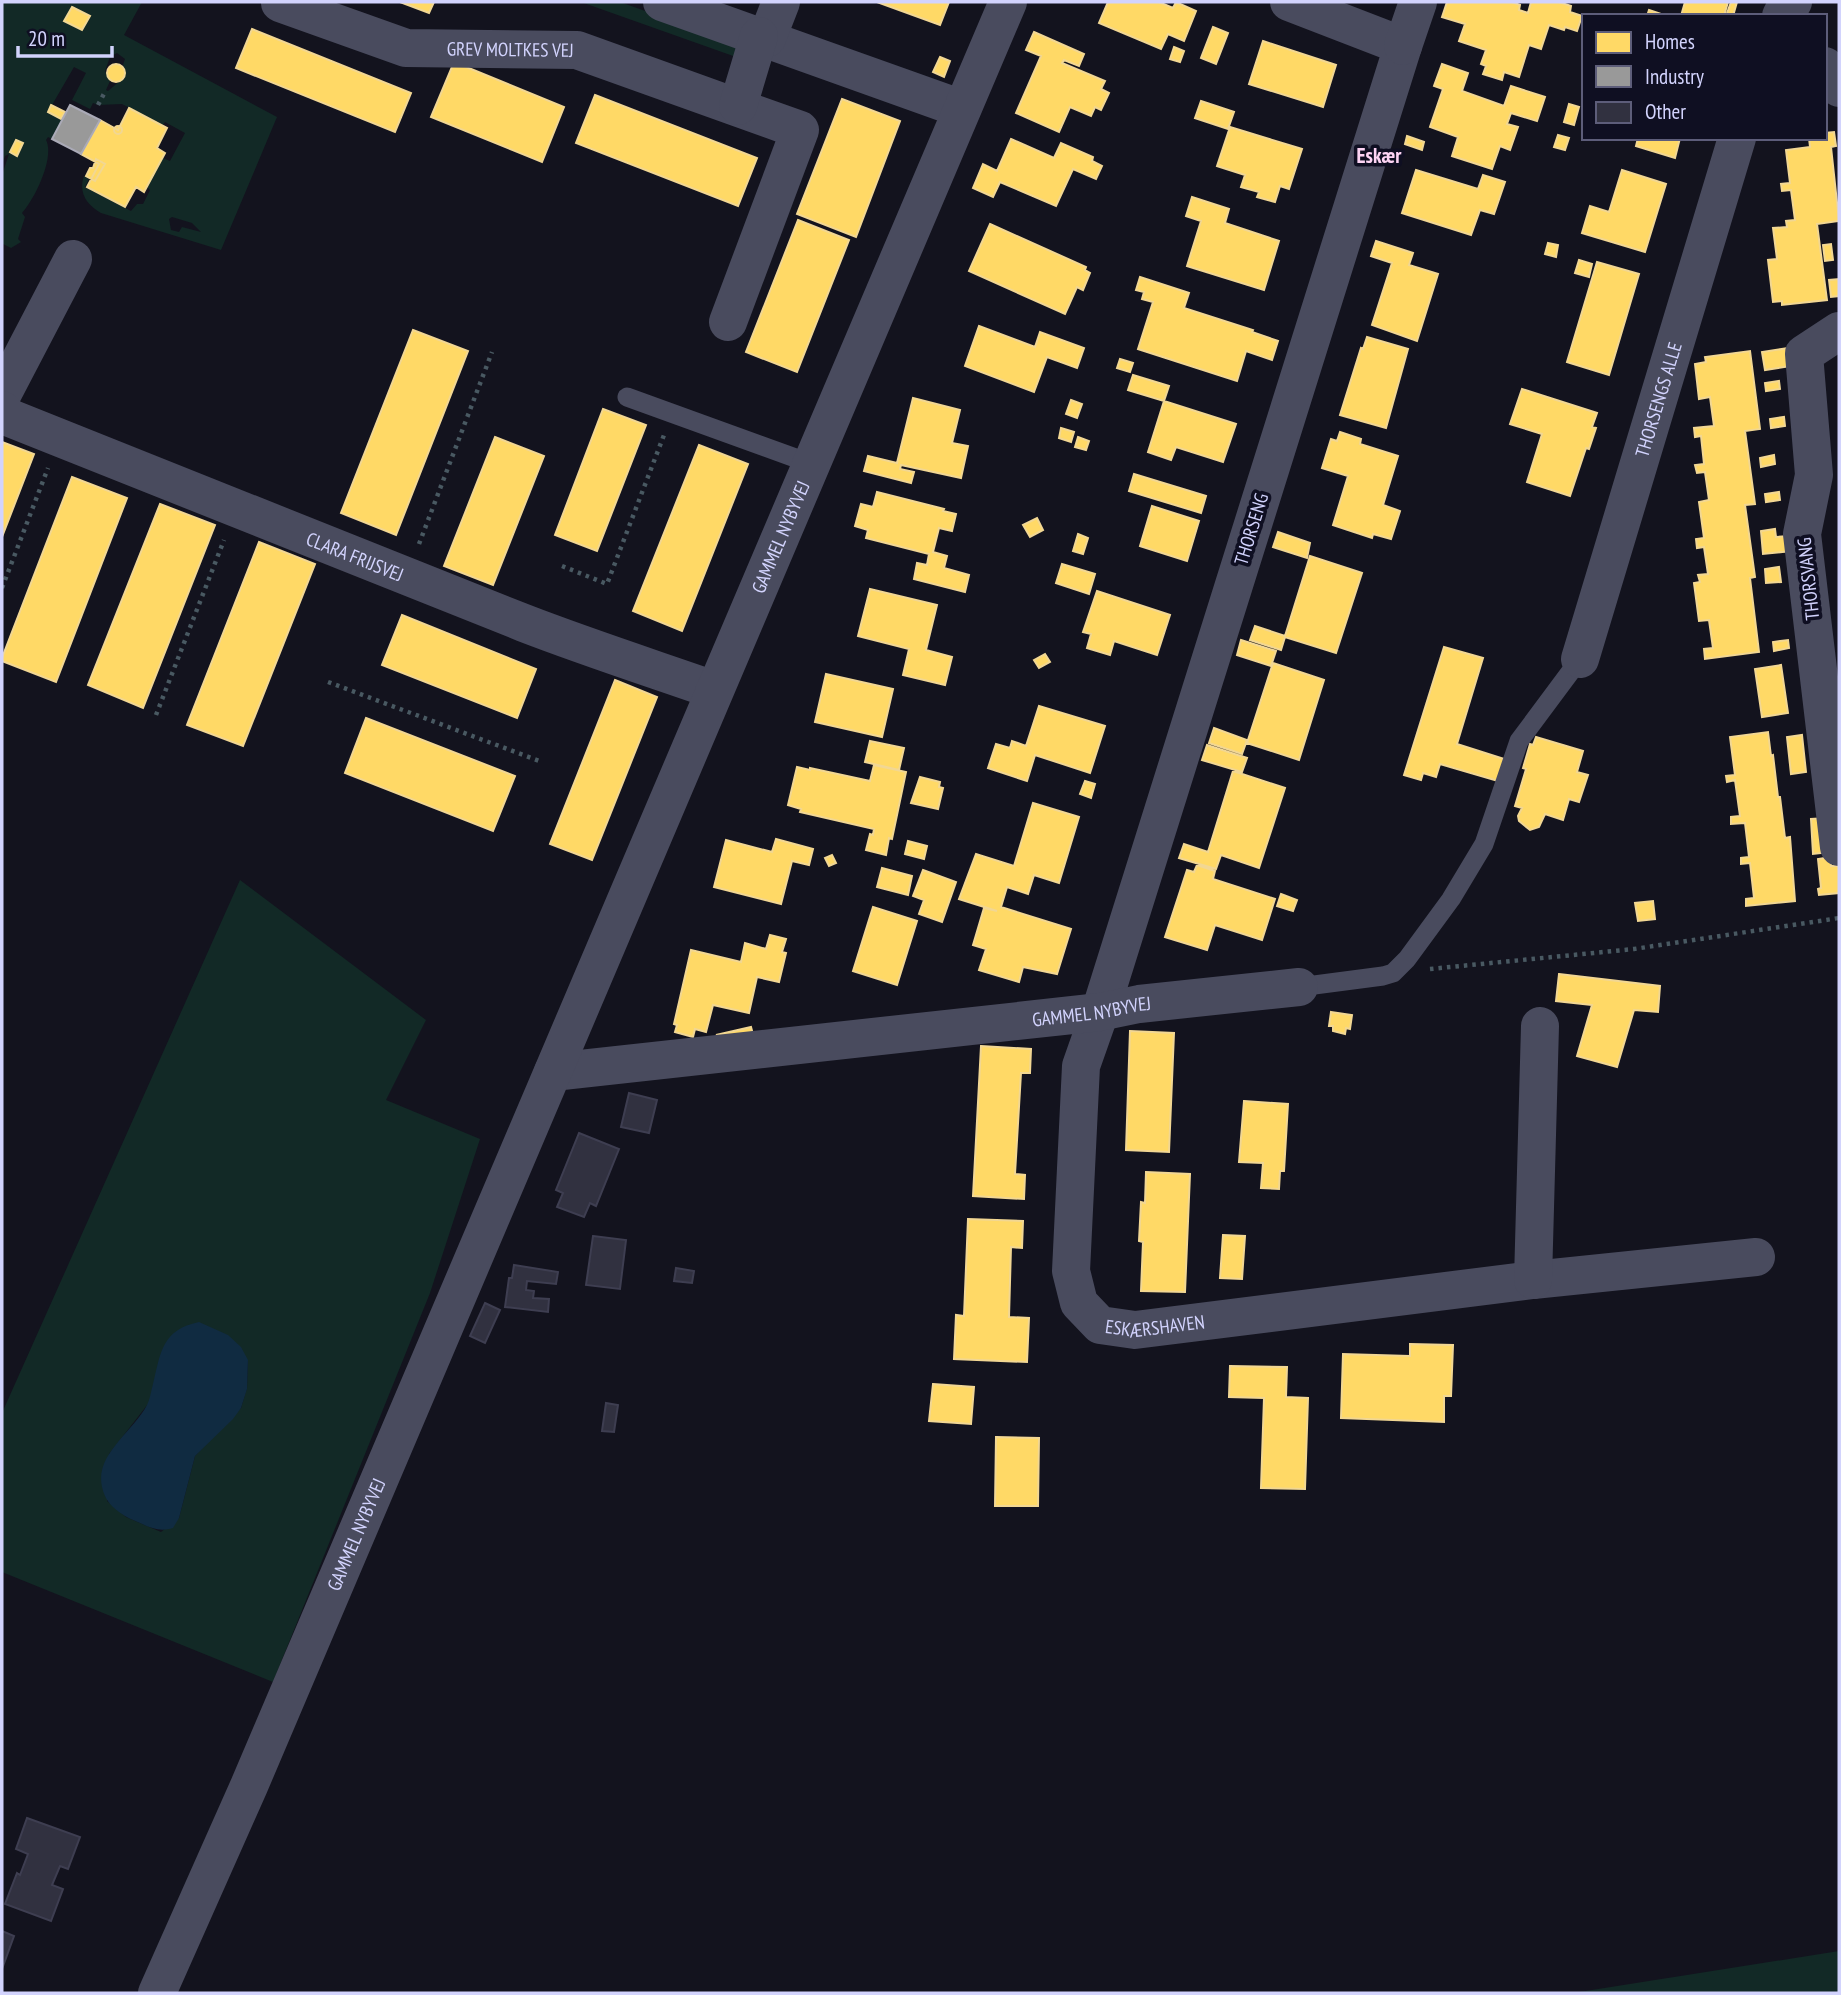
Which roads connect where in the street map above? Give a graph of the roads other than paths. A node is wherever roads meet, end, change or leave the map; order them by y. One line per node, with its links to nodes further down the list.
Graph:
1 (662, 2): 7 (street)
2 (781, 2): 7 (street)
3 (1008, 2): 12 (street, GAMMEL NYBYVEJ)
4 (1289, 2): 8 (street)
5 (1418, 2): 8 (street, THORSENG)
6 (280, 3): 11 (street, GREV MOLTKES VEJ)
7 (763, 37): 11 (street); 12 (street)
8 (1403, 46): 25 (street, THORSENG)
9 (1827, 69): 10 (street)
10 (1839, 88)
11 (738, 106): 15 (street, GREV MOLTKES VEJ)
12 (962, 109): 20 (street, GAMMEL NYBYVEJ)
13 (1736, 140): 21 (street, THORSENGS ALLE)
14 (73, 259): 17 (street)
15 (728, 322)
16 (1839, 331): 23 (street, THORSVANG)
17 (2, 395)
18 (627, 397): 20 (lane)
19 (2, 410): 22 (street, CLARA FRIJSVEJ)
20 (812, 464): 22 (street, GAMMEL NYBYVEJ)
21 (1580, 659): 24 (lane)
22 (714, 690): 27 (street, GAMMEL NYBYVEJ)
23 (1839, 847)
24 (1299, 987): 25 (street, GAMMEL NYBYVEJ)
25 (1100, 1012): 27 (street, GAMMEL NYBYVEJ); 29 (street, ESKÆRSHAVEN)
26 (1540, 1027): 29 (street)
27 (553, 1072): 30 (street, GAMMEL NYBYVEJ)
28 (1756, 1257): 29 (street, ESKÆRSHAVEN)
29 (1533, 1280)
30 (157, 1993)

